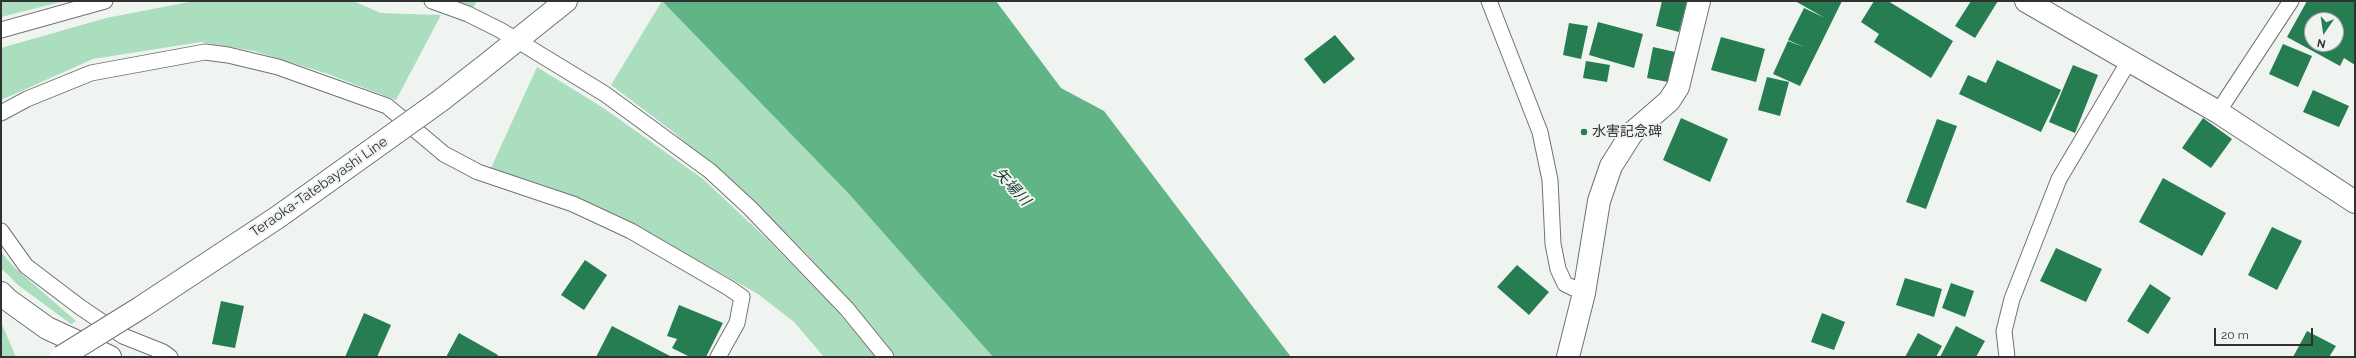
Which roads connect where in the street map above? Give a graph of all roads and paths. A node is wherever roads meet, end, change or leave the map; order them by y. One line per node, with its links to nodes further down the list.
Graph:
1 (105, 1): 8 (lane)
2 (432, 1): 9 (lane)
3 (1489, 1): 16 (lane)
4 (1699, 1): 16 (street)
5 (2026, 1): 10 (street)
6 (2291, 1): 11 (lane)
7 (560, 6): 9 (street, Teraoka-Tatebayashi Line)
8 (1, 30)
9 (516, 40): 17 (street, Teraoka-Tatebayashi Line, bridge); 21 (lane)
10 (2129, 61): 11 (street); 23 (lane)
11 (2218, 112): 13 (street)
12 (1, 113): 20 (lane)
13 (2355, 202)
14 (1, 231): 19 (lane)
15 (1, 292): 18 (street)
16 (1584, 293): 22 (street)
17 (61, 357)
18 (110, 357)
19 (170, 357)
20 (718, 357)
21 (886, 357)
22 (1568, 357)
23 (2007, 357)

